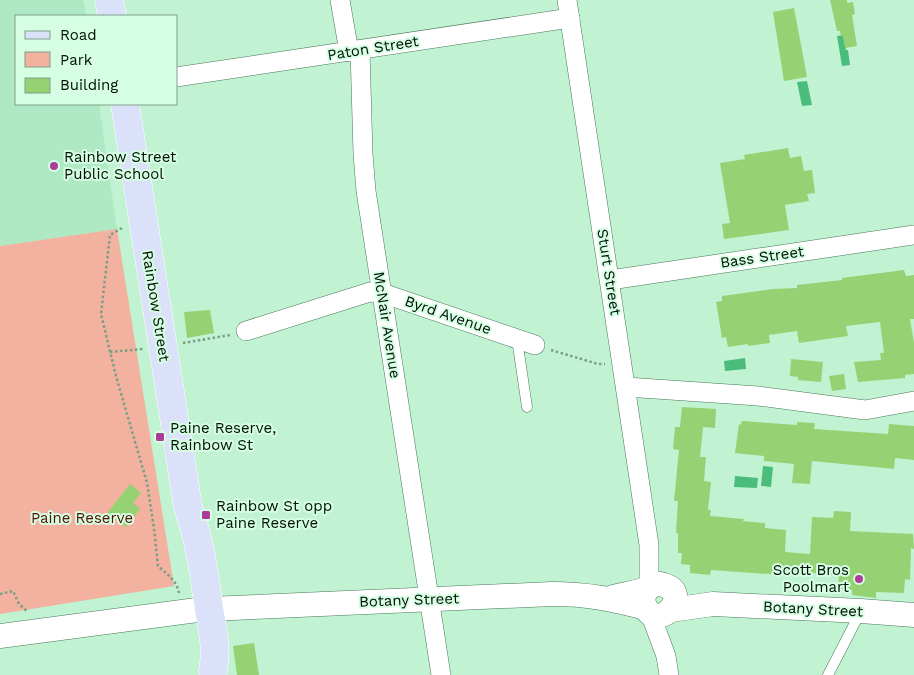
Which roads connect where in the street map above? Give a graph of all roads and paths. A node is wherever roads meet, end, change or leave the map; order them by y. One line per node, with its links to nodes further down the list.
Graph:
1 (109, 0): 4 (main road)
2 (340, 0): 5 (street, McNair Avenue)
3 (569, 9): 5 (street, Paton Street); 10 (street, Sturt Street)
4 (112, 15)
5 (354, 51): 6 (street, Paton Street); 11 (street, McNair Avenue)
6 (178, 77)
7 (125, 105): 14 (main road, Rainbow Street)
8 (122, 228): 15 (path)
9 (914, 235): 10 (street, Bass Street)
10 (610, 280): 16 (street, Sturt Street)
11 (382, 293): 12 (street, Byrd Avenue); 13 (street, Byrd Avenue); 21 (street, McNair Avenue)
12 (246, 331): 14 (path)
13 (526, 342): 16 (path); 19 (lane)
14 (162, 346): 15 (path); 23 (main road, Rainbow Street)
15 (110, 352): 23 (path)
16 (622, 364): 17 (street, Sturt Street)
17 (626, 387): 18 (street); 22 (street, Sturt Street)
18 (914, 400)
19 (527, 407)
20 (0, 594): 25 (path)
21 (430, 599): 22 (street, Botany Street); 23 (street, Botany Street); 29 (street, McNair Avenue)
22 (659, 599): 24 (street, Botany Street); 30 (street, Sturt Street)
23 (195, 604): 27 (street, Botany Street); 28 (main road, Rainbow Street)
24 (862, 611): 26 (street, Botany Street); 31 (lane)
25 (29, 613)
26 (914, 615)
27 (0, 636)
28 (213, 673)
29 (441, 675)
30 (669, 675)
31 (828, 675)

